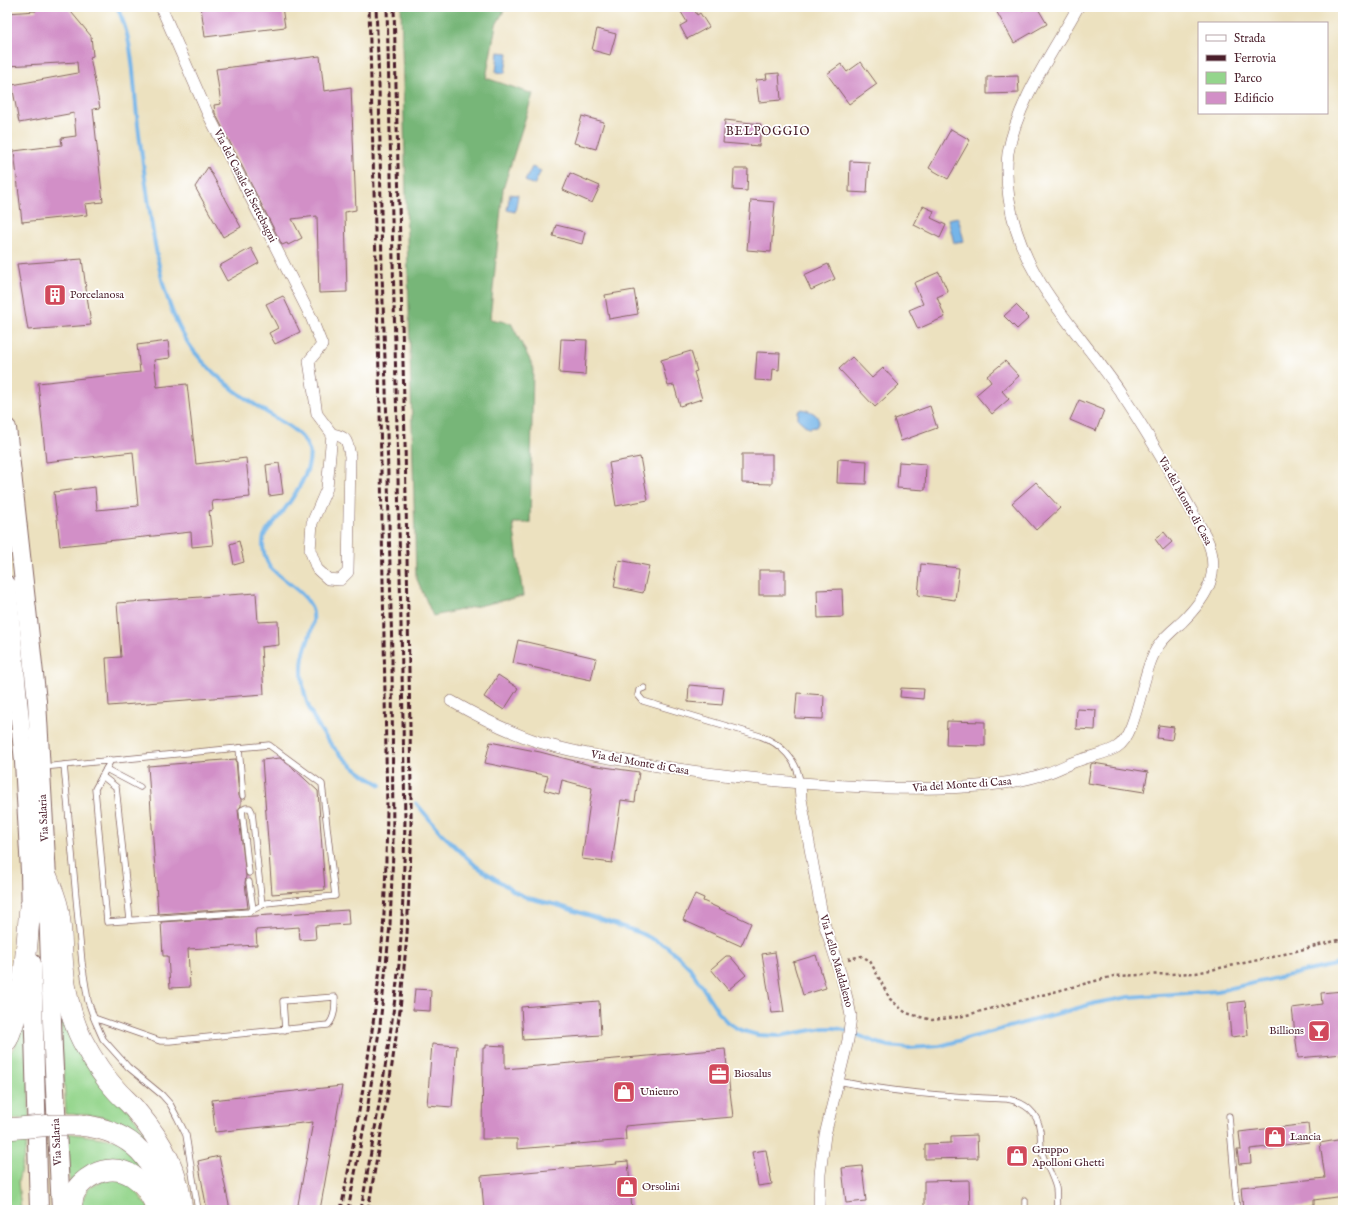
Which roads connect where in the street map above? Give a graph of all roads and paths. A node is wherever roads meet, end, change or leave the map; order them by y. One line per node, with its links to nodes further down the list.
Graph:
1 (161, 7): 4 (street, Via del Casale di Settebagni)
2 (1078, 7): 14 (street, Via del Monte di Casa)
3 (7, 428): 11 (main road, Via Salaria)
4 (332, 434): 4 (street)
5 (7, 585): 21 (main road, Via Salaria)
6 (644, 688): 14 (lane)
7 (451, 701): 14 (street, Via del Monte di Casa)
8 (239, 748): 9 (lane); 16 (lane); 20 (lane)
9 (111, 760): 10 (lane); 12 (lane)
10 (64, 765): 11 (lane); 26 (lane)
11 (41, 767): 18 (main road, Via Salaria)
12 (106, 769): 13 (lane); 15 (lane)
13 (102, 776): 23 (lane); 23 (lane)
14 (800, 784): 25 (street, Via Lello Maddaleno)
15 (140, 787)
16 (243, 796)
17 (249, 873): 20 (lane)
18 (47, 877): 34 (main road, Via Salaria); 38 (highway)
19 (249, 882): 22 (lane)
20 (262, 905): 22 (lane)
21 (30, 907): 28 (highway); 33 (main road, Via Salaria)
22 (253, 909): 23 (lane)
23 (130, 920)
24 (1343, 939): 25 (path)
25 (836, 961): 29 (street, Via Lello Maddaleno)
26 (94, 1018): 27 (lane); 39 (lane)
27 (285, 1030): 27 (lane)
28 (7, 1040)
29 (838, 1081): 40 (street, Via Lello Maddaleno); 42 (lane)
30 (1229, 1116): 43 (lane)
31 (7, 1129): 37 (highway, bridge)
32 (1025, 1200): 41 (lane)
33 (39, 1210)
34 (61, 1210)
35 (70, 1210): 36 (highway)
36 (157, 1210)
37 (170, 1210)
38 (182, 1210)
39 (198, 1210)
40 (819, 1210)
41 (1025, 1210)
42 (1057, 1210)
43 (1237, 1210)

